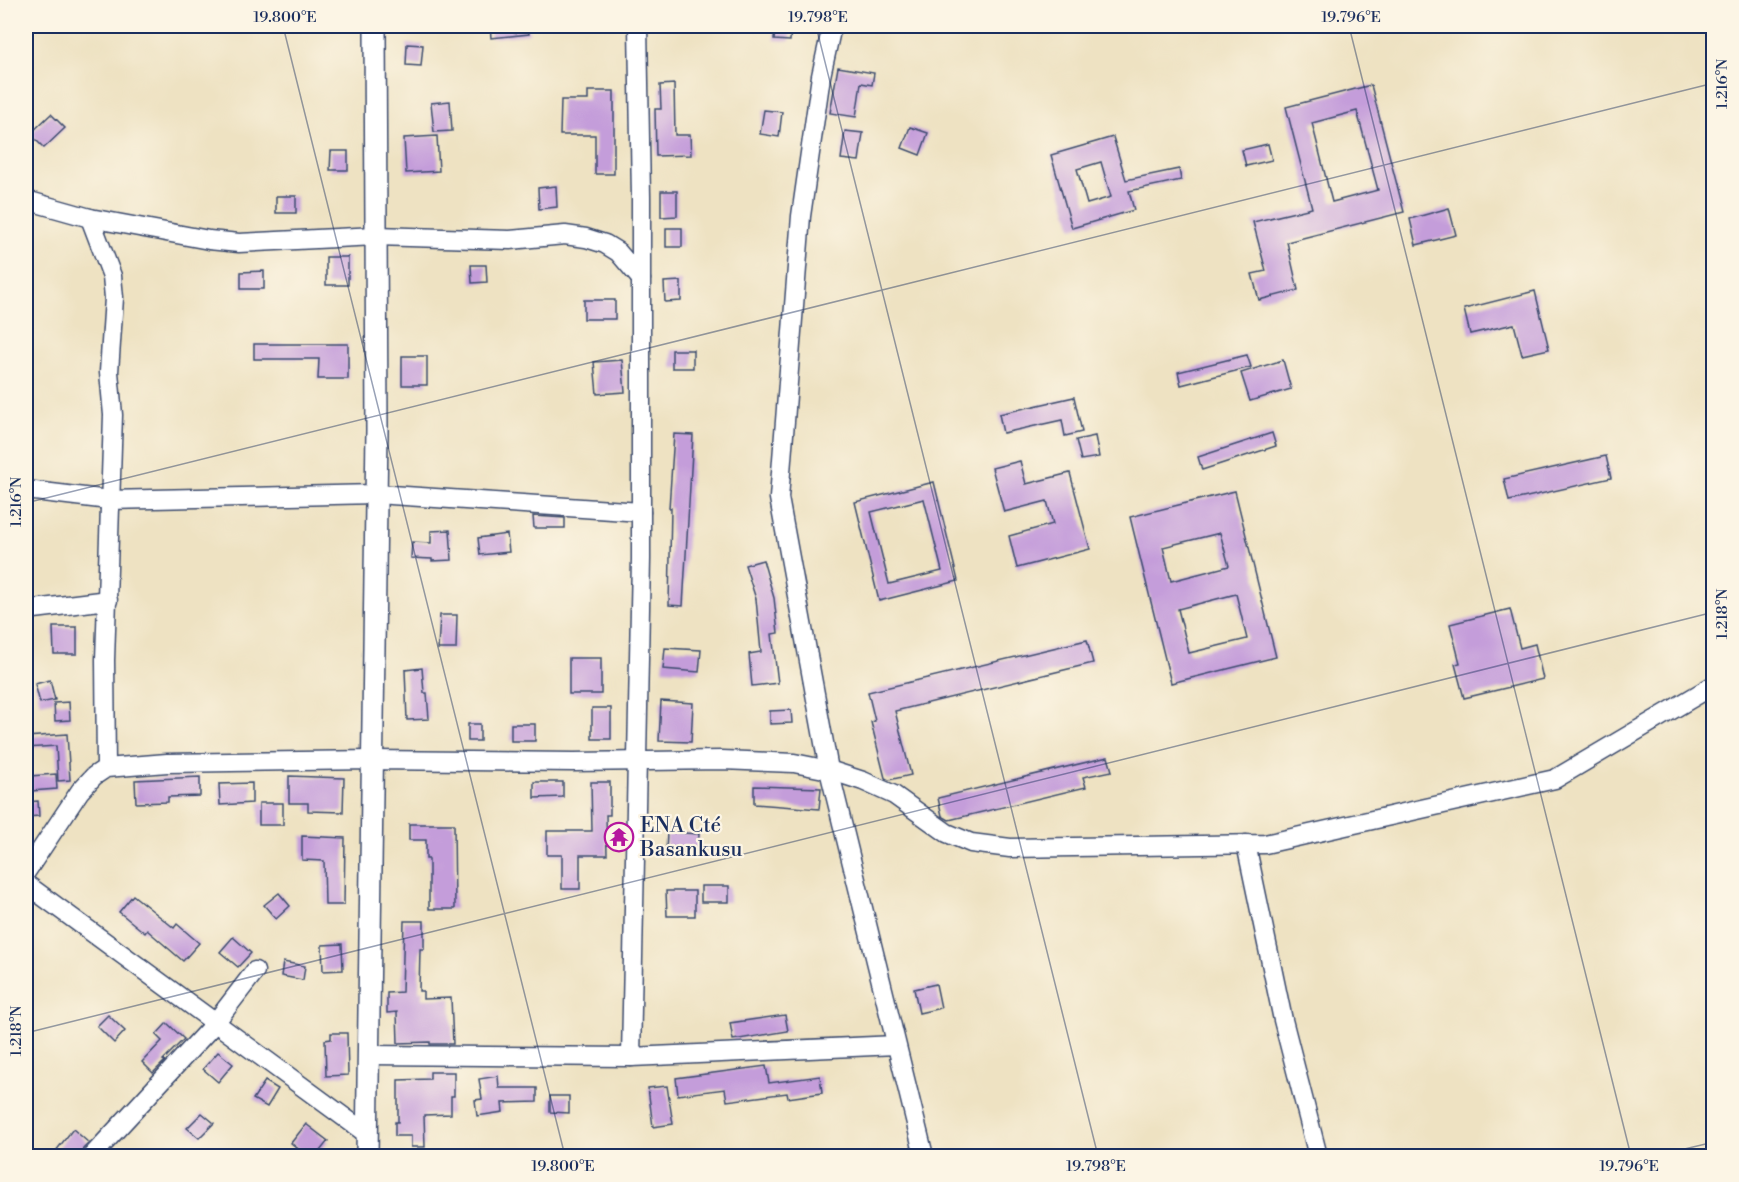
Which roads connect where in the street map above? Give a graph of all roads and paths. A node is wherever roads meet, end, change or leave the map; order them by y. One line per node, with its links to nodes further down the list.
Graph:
1 (375, 26): 6 (street)
2 (638, 26): 7 (street)
3 (832, 26): 18 (street)
4 (26, 200): 5 (street)
5 (90, 218): 6 (street); 10 (street)
6 (376, 236): 7 (street); 9 (street)
7 (641, 279): 11 (street)
8 (26, 490): 10 (street)
9 (376, 494): 10 (street); 11 (street); 15 (street)
10 (109, 500): 12 (street)
11 (641, 512): 16 (street)
12 (108, 600): 13 (street); 17 (street)
13 (26, 610)
14 (1713, 685): 19 (street)
15 (372, 760): 16 (street); 17 (street); 25 (street)
16 (638, 761): 18 (street); 26 (street)
17 (106, 768): 20 (street)
18 (829, 770): 19 (street); 24 (street)
19 (1246, 844): 31 (street)
20 (26, 872)
21 (26, 884): 23 (street)
22 (255, 971): 23 (street)
23 (214, 1023): 27 (street); 28 (street)
24 (896, 1045): 26 (street); 30 (street)
25 (368, 1055): 26 (street); 27 (street)
26 (631, 1057)
27 (367, 1134): 29 (street)
28 (92, 1156)
29 (367, 1156)
30 (924, 1156)
31 (1318, 1156)

